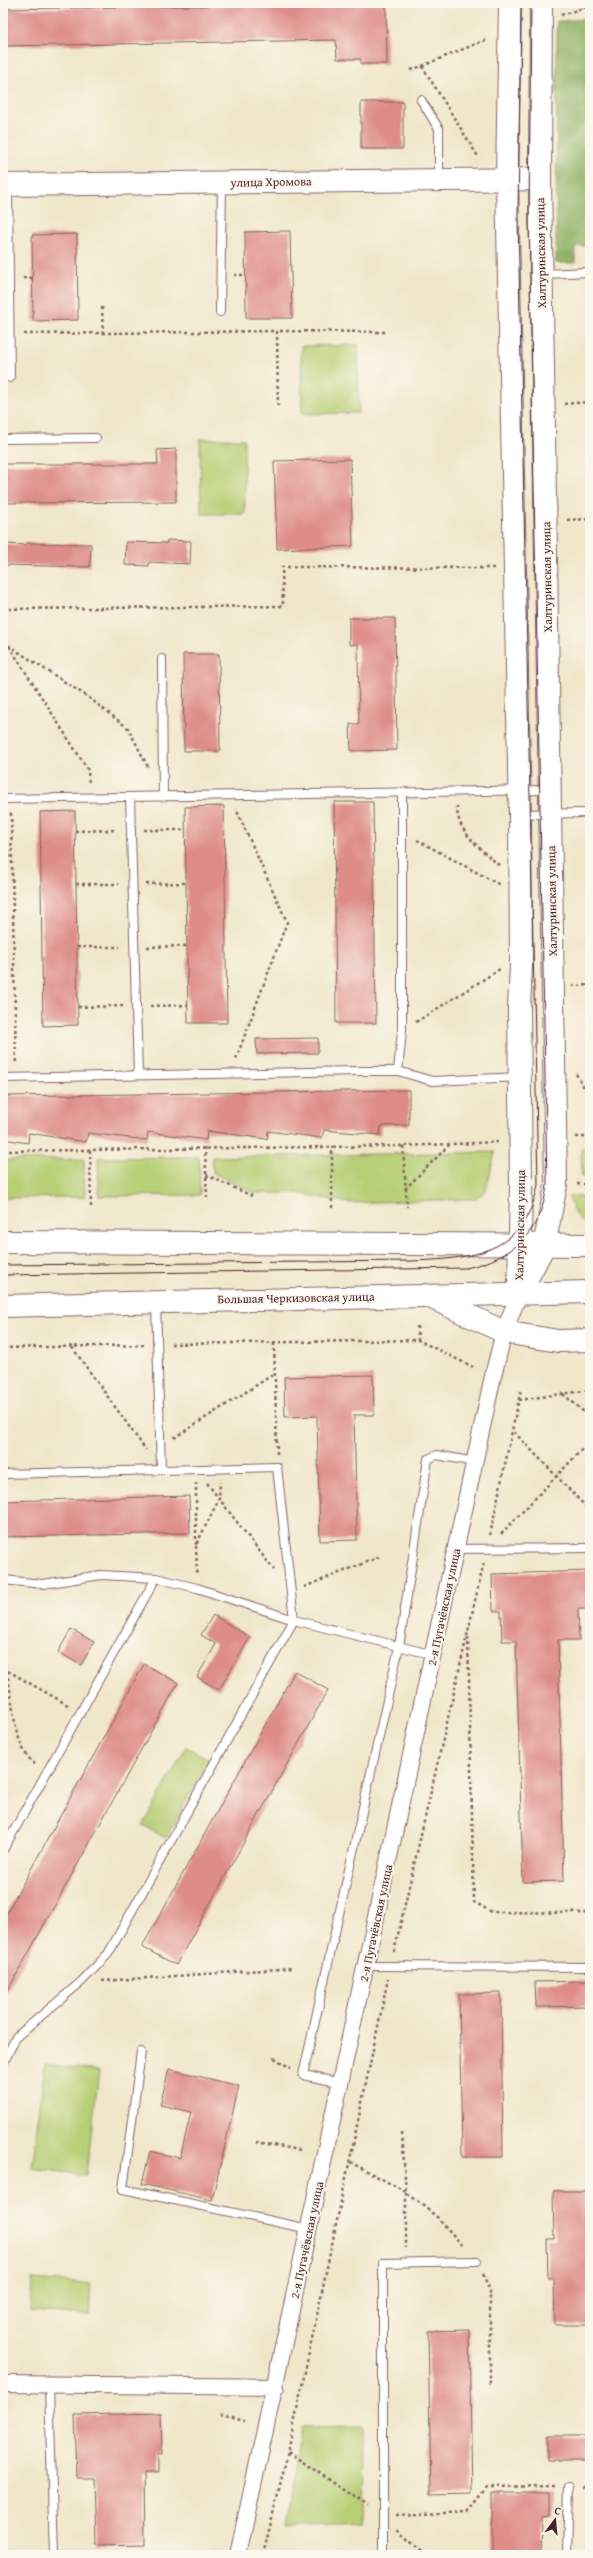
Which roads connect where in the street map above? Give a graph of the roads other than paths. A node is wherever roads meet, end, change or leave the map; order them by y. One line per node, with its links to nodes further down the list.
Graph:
1 (510, 3): 4 (street, Халтуринская улица)
2 (548, 10): 6 (street, Халтуринская улица)
3 (421, 100): 5 (lane)
4 (507, 179): 5 (street, улица Хромова); 6 (street, улица Хромова); 16 (street, Халтуринская улица)
5 (439, 180): 7 (street, улица Хромова)
6 (540, 180): 10 (street, Халтуринская улица)
7 (222, 183): 8 (street, улица Хромова); 11 (lane)
8 (5, 185): 12 (lane)
9 (590, 272): 10 (lane)
10 (542, 274): 17 (street, Халтуринская улица)
11 (220, 312)
12 (10, 378)
13 (96, 438): 14 (lane)
14 (3, 439)
15 (162, 658): 19 (lane)
16 (520, 790): 17 (lane); 18 (lane); 24 (street, Халтуринская улица)
17 (550, 790): 22 (street, Халтуринская улица)
18 (402, 792): 19 (lane); 25 (lane)
19 (163, 797): 20 (lane)
20 (130, 798): 21 (lane); 26 (lane)
21 (7, 799)
22 (551, 813): 23 (lane); 24 (lane); 32 (street, Халтуринская улица)
23 (590, 813)
24 (520, 814): 27 (street, Халтуринская улица)
25 (398, 1072): 26 (lane); 27 (lane)
26 (138, 1075): 28 (lane)
27 (520, 1077): 31 (street, Халтуринская улица)
28 (3, 1078)
29 (3, 1242): 31 (street)
30 (590, 1245): 32 (street)
31 (521, 1246): 32 (street); 34 (street, Халтуринская улица)
32 (544, 1246): 34 (street, Халтуринская улица)
33 (590, 1292): 34 (street, Большая Черкизовская улица)
34 (519, 1294): 35 (street, Большая Черкизовская улица); 38 (street, 2-я Пугачёвская улица)
35 (426, 1296): 36 (street, Большая Черкизовская улица); 38 (street)
36 (156, 1301): 37 (street, Большая Черкизовская улица); 41 (lane)
37 (3, 1306)
38 (504, 1332): 39 (street); 40 (street, 2-я Пугачёвская улица)
39 (590, 1340)
40 (475, 1462): 44 (street, 2-я Пугачёвская улица); 48 (lane)
41 (161, 1470): 42 (lane); 47 (lane)
42 (3, 1474)
43 (590, 1548): 44 (lane)
44 (456, 1549): 49 (street, 2-я Пугачёвская улица)
45 (156, 1578): 46 (lane); 47 (lane); 50 (lane)
46 (3, 1580)
47 (294, 1620): 48 (lane); 54 (lane)
48 (399, 1647): 49 (lane); 55 (lane)
49 (434, 1655): 51 (street, 2-я Пугачёвская улица)
50 (3, 1850)
51 (367, 1966): 52 (lane); 55 (street, 2-я Пугачёвская улица)
52 (590, 1967)
53 (141, 2052): 56 (lane)
54 (3, 2064)
55 (341, 2083): 56 (street, 2-я Пугачёвская улица)
56 (310, 2230): 60 (street, 2-я Пугачёвская улица)
57 (477, 2261): 64 (lane)
58 (3, 2384): 59 (street)
59 (49, 2384): 60 (street); 62 (lane)
60 (276, 2387): 63 (street, 2-я Пугачёвская улица)
61 (569, 2486): 65 (lane)
62 (54, 2555)
63 (238, 2555)
64 (383, 2555)
65 (567, 2555)

